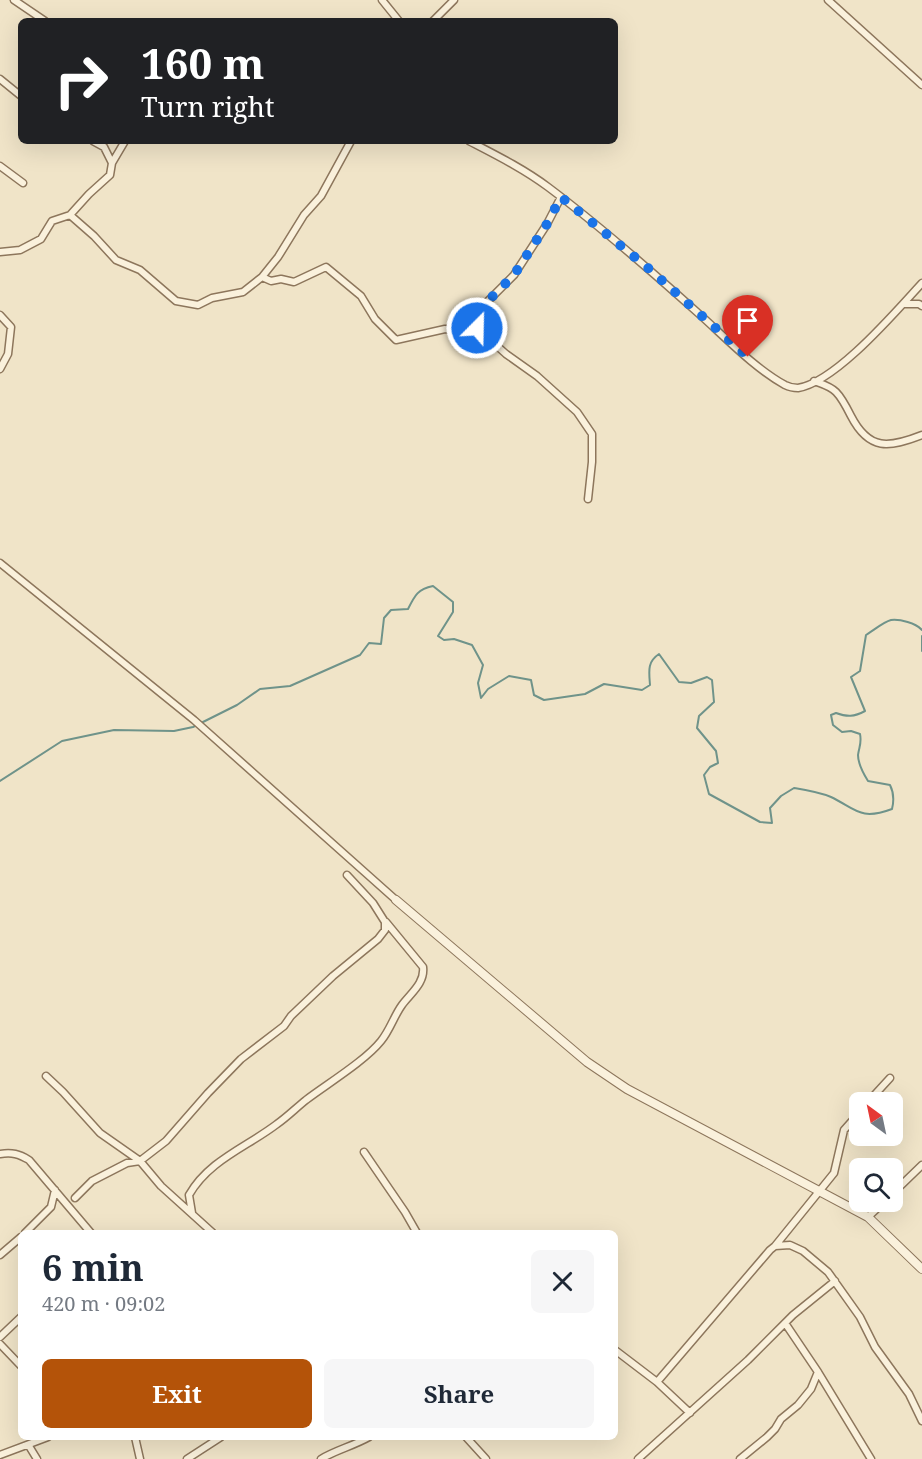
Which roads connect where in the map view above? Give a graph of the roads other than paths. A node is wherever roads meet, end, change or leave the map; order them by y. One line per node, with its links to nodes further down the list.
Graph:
1 (14, 0): 5 (street)
2 (382, 0): 6 (street)
3 (454, 0): 7 (street)
4 (828, 0): 9 (street)
5 (41, 18)
6 (397, 18)
7 (436, 18)
8 (0, 80): 10 (street)
9 (922, 85)
10 (18, 94)
11 (98, 144): 15 (street)
12 (123, 144): 15 (street)
13 (349, 144): 21 (street)
14 (474, 144): 18 (street)
15 (112, 163): 19 (street)
16 (0, 166): 17 (street)
17 (23, 183)
18 (561, 197): 26 (street); 28 (street)
19 (70, 215): 20 (street); 21 (street)
20 (0, 252)
21 (262, 277): 26 (street)
22 (922, 283): 23 (street)
23 (903, 303): 24 (street); 28 (street)
24 (922, 306)
25 (0, 315): 27 (street)
26 (477, 328): 30 (street)
27 (0, 369)
28 (814, 381): 29 (street)
29 (922, 435)
30 (588, 499)
31 (0, 563): 33 (street)
32 (347, 875): 34 (street)
33 (395, 899): 45 (street)
34 (385, 922): 41 (street); 48 (street)
35 (46, 1076): 41 (street)
36 (890, 1078): 37 (street)
37 (877, 1092)
38 (849, 1124): 45 (street)
39 (364, 1152): 53 (street)
40 (0, 1154): 44 (street)
41 (140, 1161): 46 (street); 48 (street)
42 (922, 1165): 43 (street)
43 (903, 1183)
44 (55, 1190): 50 (street); 51 (street)
45 (820, 1190): 49 (street); 55 (street)
46 (75, 1198)
47 (873, 1212): 49 (street)
48 (192, 1213): 52 (street)
49 (868, 1217): 57 (street)
50 (28, 1230)
51 (88, 1230)
52 (210, 1230)
53 (415, 1230)
54 (18, 1240): 56 (street)
55 (775, 1246): 58 (street); 66 (street)
56 (0, 1255)
57 (922, 1269)
58 (835, 1281): 60 (street); 68 (street)
59 (18, 1320): 61 (street)
60 (785, 1323): 65 (street); 67 (street)
61 (0, 1336)
62 (0, 1344): 64 (street)
63 (618, 1352): 66 (street)
64 (18, 1363)
65 (818, 1372): 82 (street); 83 (street)
66 (657, 1382): 67 (street)
67 (690, 1413): 81 (street)
68 (922, 1421)
69 (42, 1440): 74 (street)
70 (136, 1440): 77 (street)
71 (216, 1440): 78 (street)
72 (363, 1440): 79 (street)
73 (469, 1440): 80 (street)
74 (29, 1446): 75 (street); 76 (street)
75 (1, 1453)
76 (37, 1459)
77 (140, 1459)
78 (187, 1459)
79 (321, 1459)
80 (486, 1459)
81 (638, 1459)
82 (740, 1459)
83 (871, 1459)

